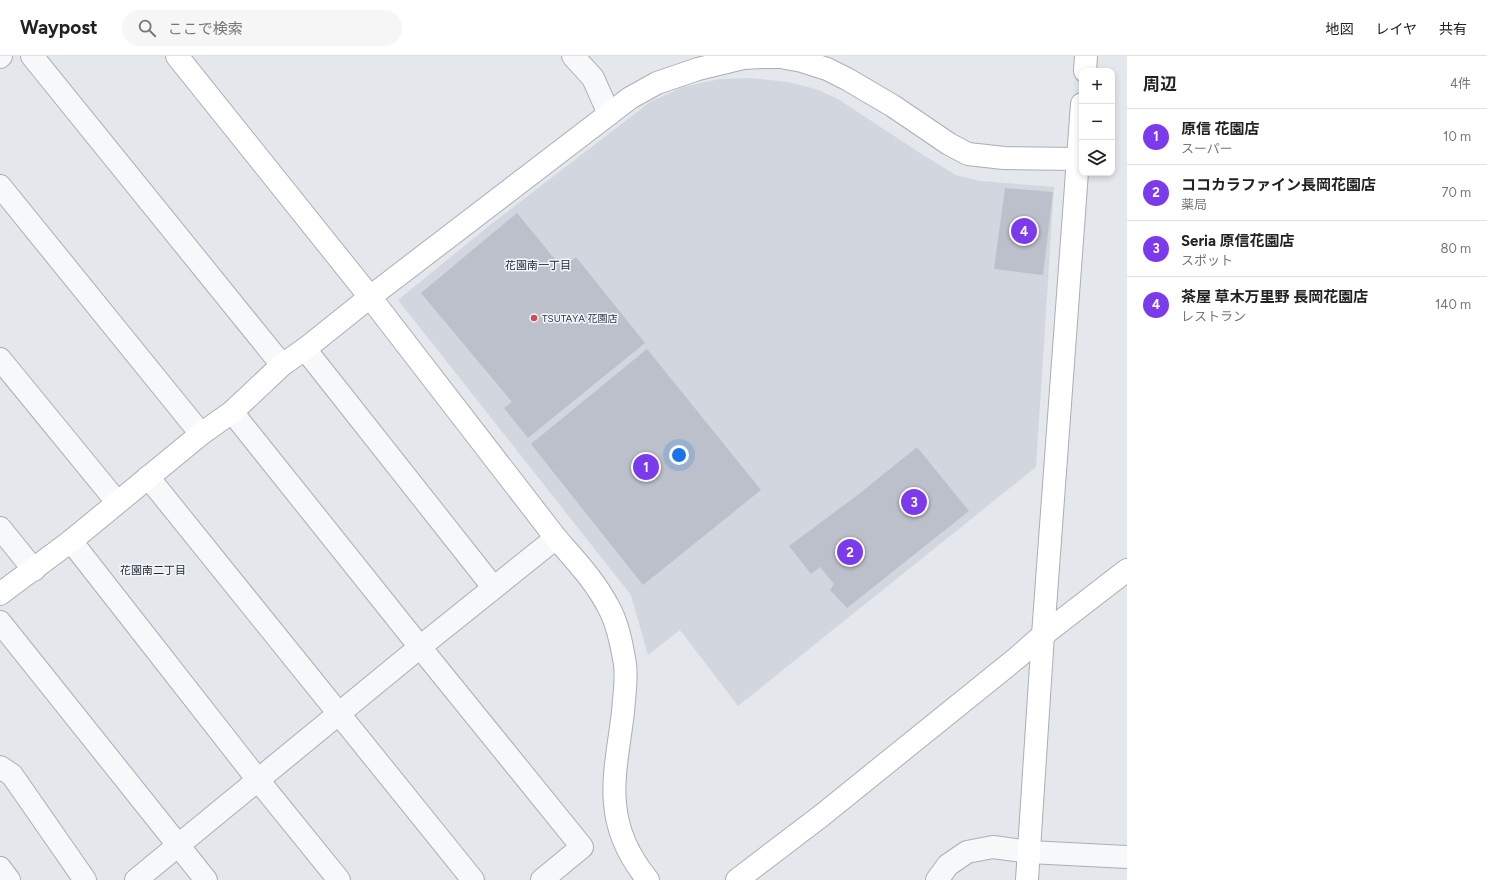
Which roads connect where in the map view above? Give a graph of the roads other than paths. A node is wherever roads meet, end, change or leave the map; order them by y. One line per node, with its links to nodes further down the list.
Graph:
1 (32, 56): 13 (street)
2 (177, 56): 10 (street)
3 (574, 56): 6 (street)
4 (1086, 56): 5 (street)
5 (1085, 68)
6 (609, 114): 8 (street); 10 (street)
7 (1079, 136): 8 (street)
8 (1077, 158): 26 (street)
9 (0, 186): 15 (street)
10 (370, 297): 11 (street); 19 (street)
11 (305, 349): 13 (street); 23 (street)
12 (0, 359): 17 (street)
13 (282, 365): 14 (street)
14 (232, 412): 15 (street); 27 (street)
15 (201, 434): 16 (street)
16 (148, 477): 17 (street); 28 (street)
17 (117, 502): 20 (street)
18 (0, 528): 21 (street)
19 (556, 538): 23 (street); 42 (street)
20 (71, 541): 21 (street); 30 (street)
21 (34, 570): 24 (street)
22 (1127, 570): 26 (street)
23 (493, 588): 27 (street)
24 (0, 594)
25 (0, 622): 31 (street)
26 (1043, 635): 32 (street); 43 (street)
27 (420, 646): 28 (street); 41 (street)
28 (338, 714): 30 (street); 40 (street)
29 (0, 766): 36 (street)
30 (258, 780): 31 (street); 39 (street)
31 (178, 845): 37 (street); 38 (street)
32 (1029, 852): 33 (street); 44 (street); 45 (street)
33 (1127, 857)
34 (0, 868): 35 (street)
35 (9, 880)
36 (86, 880)
37 (136, 880)
38 (206, 880)
39 (339, 880)
40 (473, 880)
41 (542, 880)
42 (648, 880)
43 (738, 880)
44 (937, 880)
45 (1027, 880)

